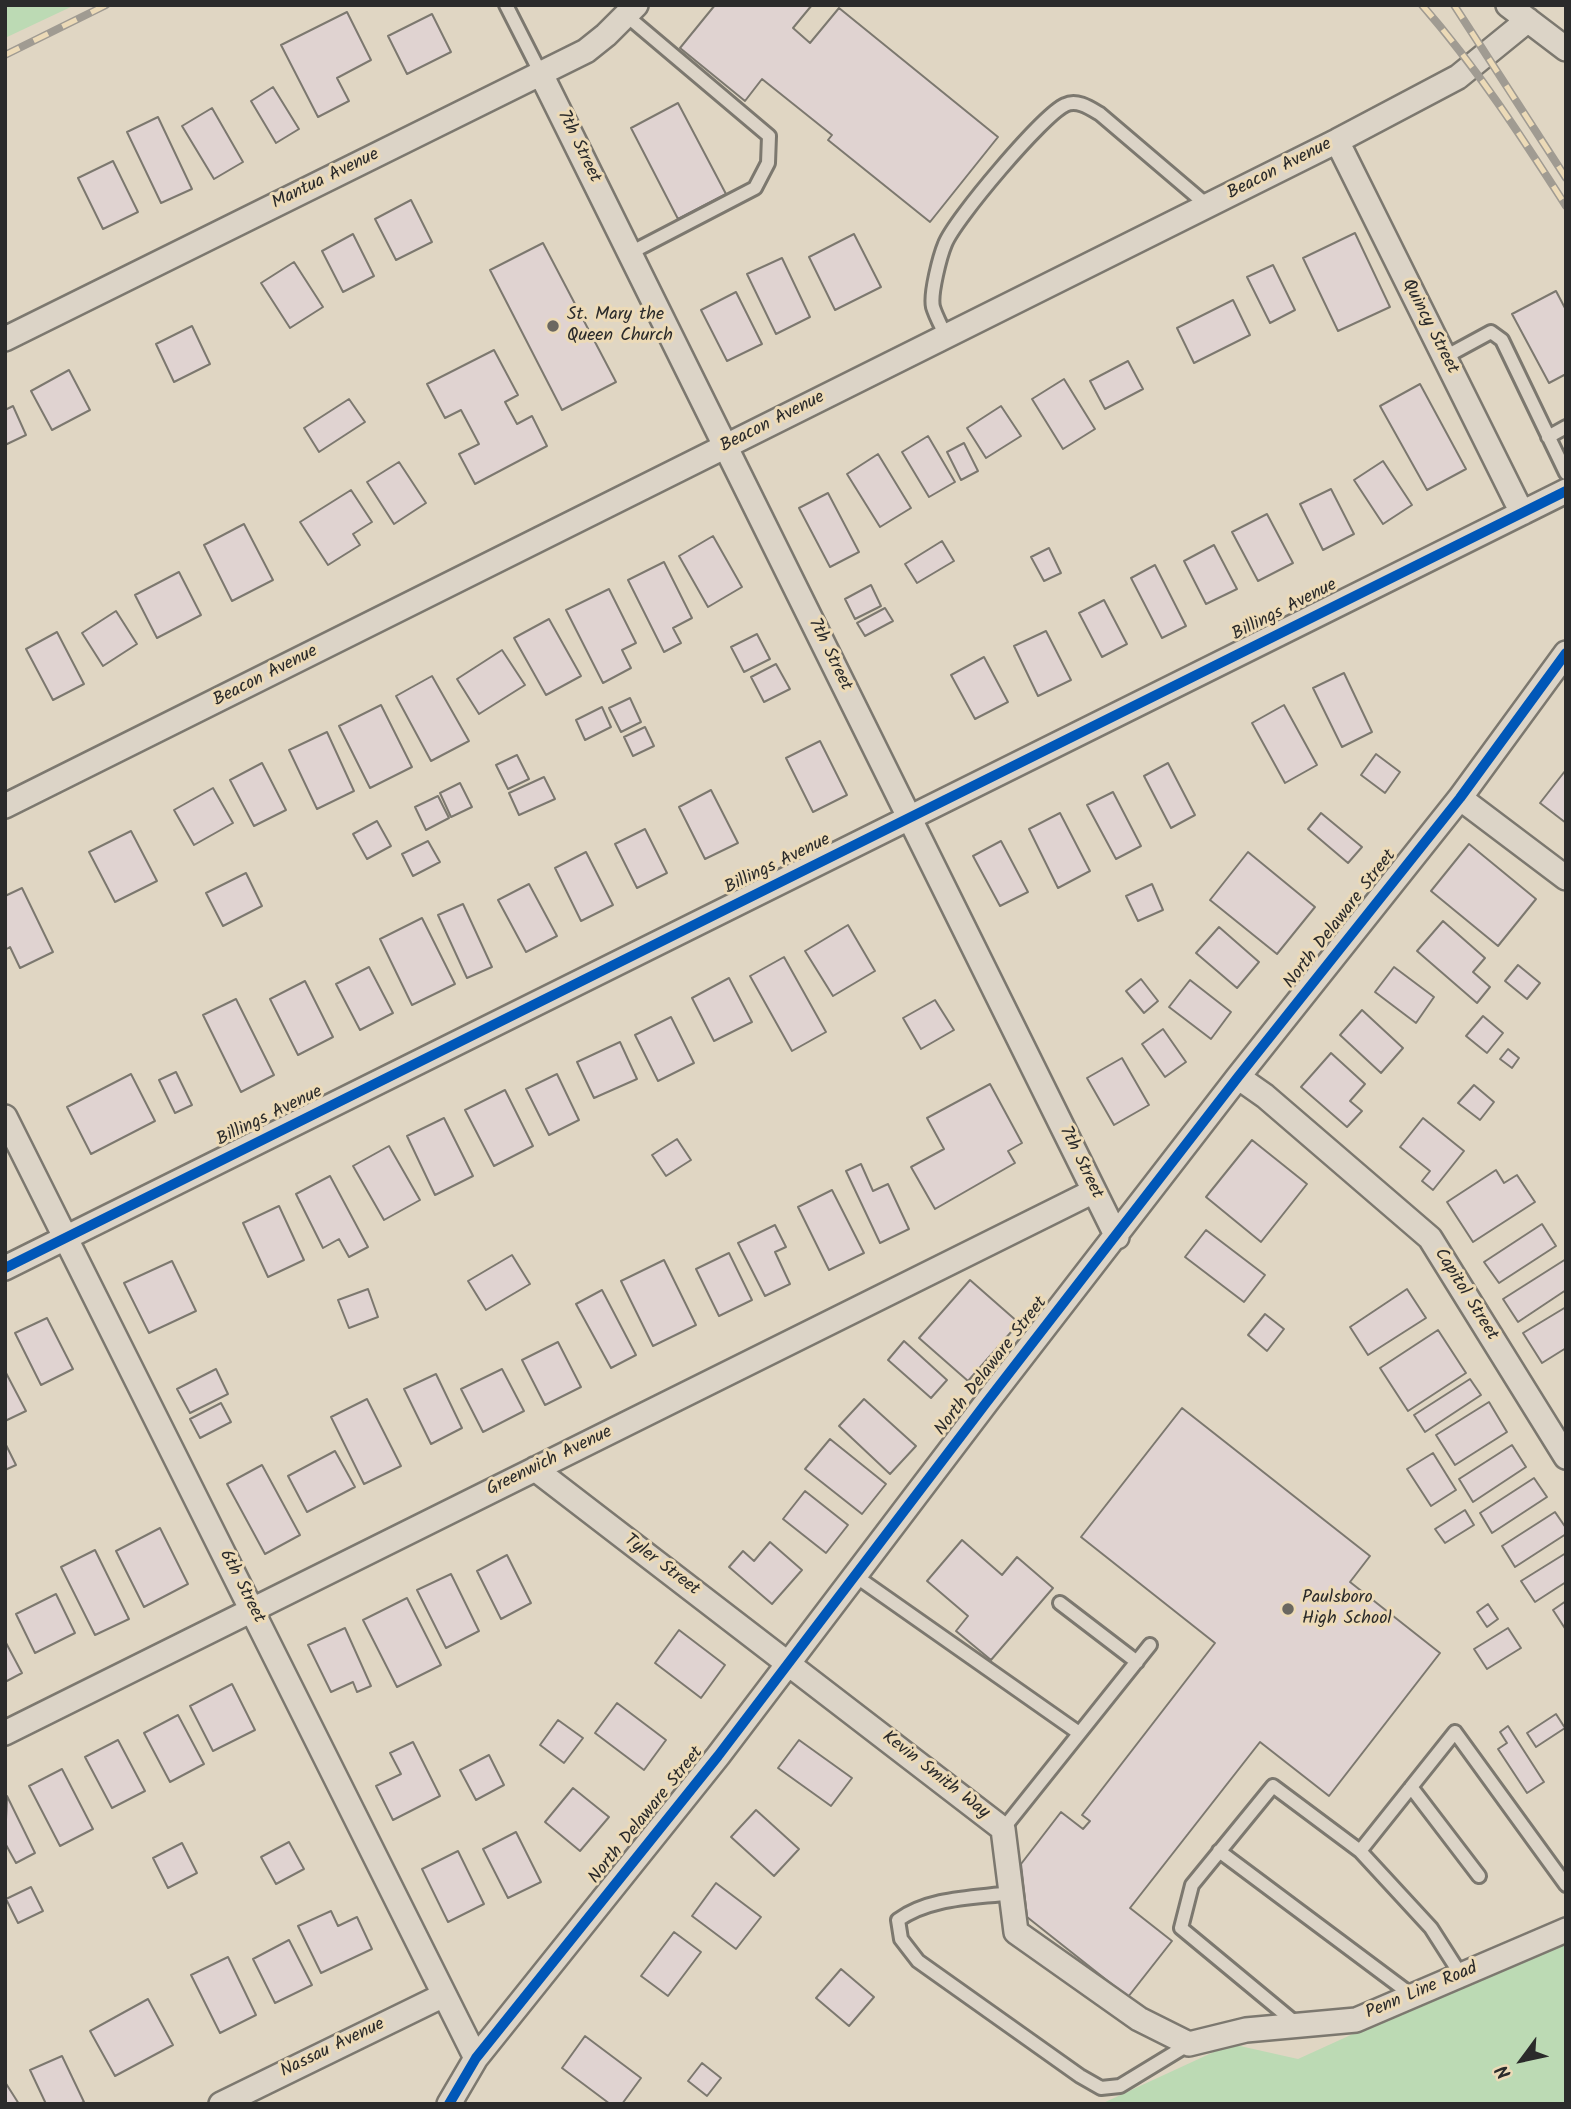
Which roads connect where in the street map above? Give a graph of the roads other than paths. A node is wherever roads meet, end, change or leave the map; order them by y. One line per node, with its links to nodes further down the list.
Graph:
1 (506, 5): 6 (lane)
2 (1508, 5): 4 (street)
3 (632, 10): 6 (street, Mantua Avenue); 9 (lane)
4 (1528, 20): 5 (street); 7 (street, Beacon Avenue)
5 (1566, 49)
6 (541, 74): 9 (street, 7th Street); 11 (street, Mantua Avenue)
7 (1337, 141): 8 (street, Beacon Avenue); 12 (street, Quincy Street)
8 (1208, 206): 10 (street, Beacon Avenue); 10 (lane)
9 (630, 253): 15 (street, 7th Street)
10 (946, 337): 15 (street, Beacon Avenue)
11 (5, 339)
12 (1445, 357): 14 (lane); 18 (street, Quincy Street)
13 (1566, 427): 14 (lane)
14 (1548, 437): 16 (lane)
15 (726, 447): 21 (street, Beacon Avenue); 22 (street, 7th Street)
16 (1566, 473)
17 (1566, 491): 18 (street, Billings Avenue)
18 (1522, 513): 22 (street, Billings Avenue)
19 (1566, 653): 20 (street, North Delaware Street)
20 (1460, 797): 23 (street); 24 (street, North Delaware Street)
21 (5, 806)
22 (910, 819): 26 (street, 7th Street); 28 (street, Billings Avenue)
23 (1566, 878)
24 (1238, 1077): 27 (street, North Delaware Street); 30 (street, Capitol Street)
25 (5, 1117): 28 (street, 6th Street)
26 (1094, 1191): 27 (street, 7th Street); 31 (street, Greenwich Avenue)
27 (1116, 1237): 32 (street, North Delaware Street)
28 (66, 1238): 29 (street, Billings Avenue); 34 (street, 6th Street)
29 (5, 1269)
30 (1566, 1457)
31 (535, 1469): 34 (street, Greenwich Avenue); 36 (street, Tyler Street)
32 (854, 1575): 36 (street, North Delaware Street); 39 (lane)
33 (1060, 1603): 37 (lane)
34 (252, 1610): 38 (street, Greenwich Avenue); 49 (street, 6th Street)
35 (1150, 1645): 37 (lane)
36 (787, 1662): 41 (street, Kevin Smith Way); 53 (street, North Delaware Street)
37 (1137, 1662): 39 (lane)
38 (5, 1733)
39 (1079, 1733): 41 (lane)
40 (1411, 1787): 43 (lane); 44 (lane); 45 (lane)
41 (1003, 1829): 46 (street, Kevin Smith Way)
42 (1219, 1851): 43 (lane); 50 (lane); 51 (lane)
43 (1360, 1851): 48 (lane)
44 (1479, 1876)
45 (1566, 1885)
46 (1011, 1893): 52 (street, Kevin Smith Way); 52 (lane)
47 (1566, 1930): 48 (street, Penn Line Road)
48 (1461, 1975): 50 (street, Penn Line Road)
49 (444, 1995): 53 (street, 6th Street); 54 (street, Nassau Avenue)
50 (1413, 1996): 51 (street, Penn Line Road)
51 (1298, 2025): 52 (street, Penn Line Road)
52 (1189, 2044)
53 (476, 2058): 55 (street, North Delaware Street)
54 (221, 2104)
55 (449, 2104)

